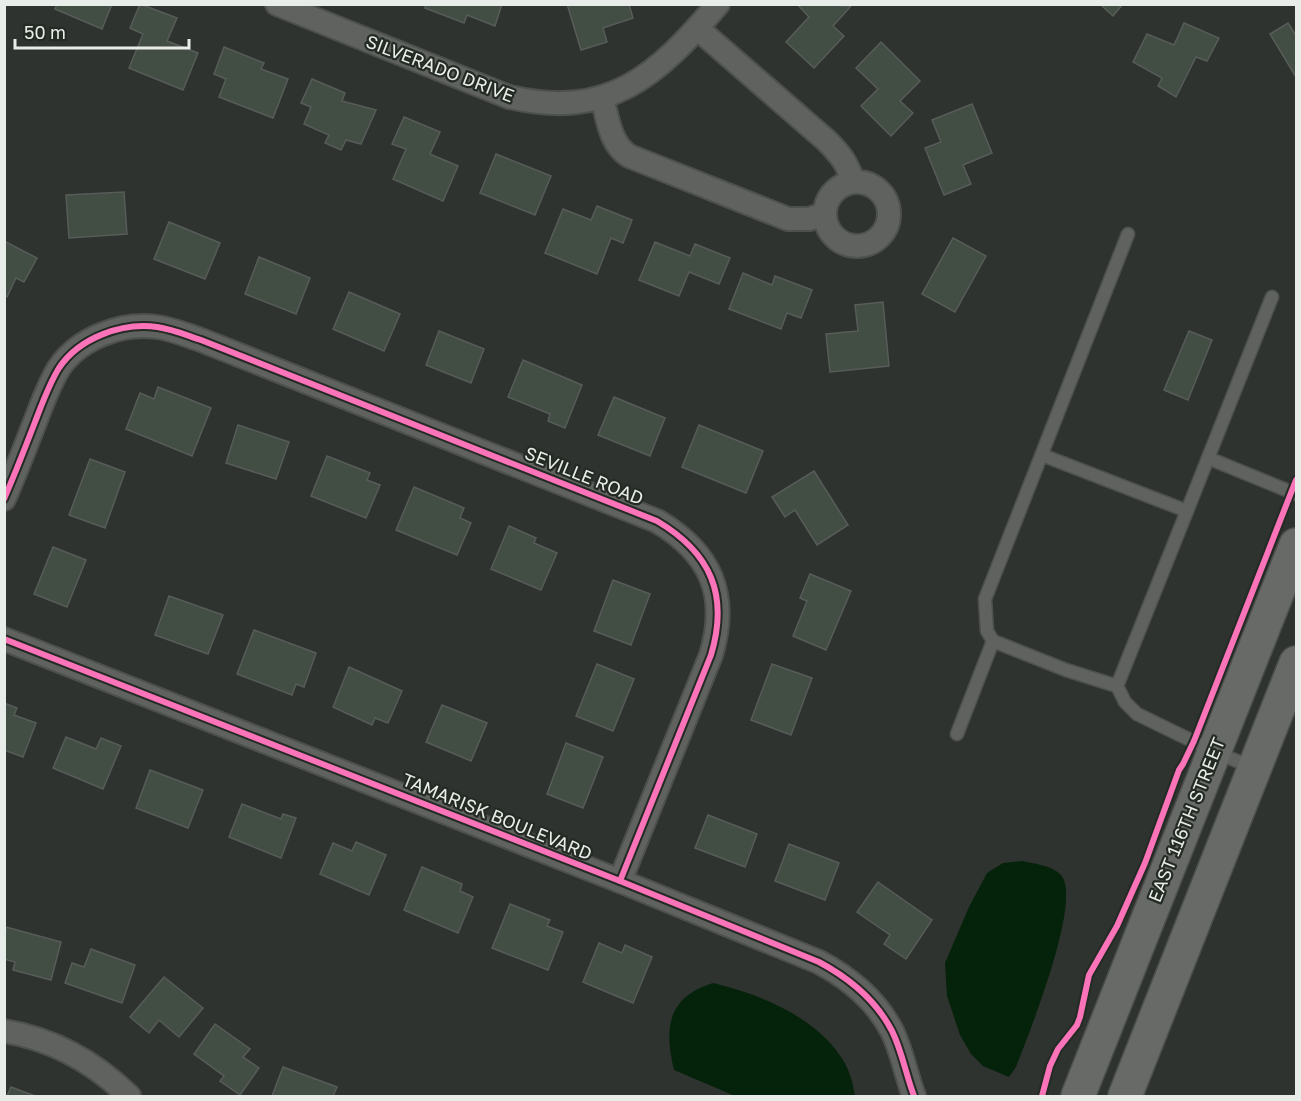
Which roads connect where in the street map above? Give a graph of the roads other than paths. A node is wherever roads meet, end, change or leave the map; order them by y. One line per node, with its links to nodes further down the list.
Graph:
1 (277, 4): 4 (street, SILVERADO DRIVE)
2 (718, 4): 3 (street, SILVERADO DRIVE)
3 (698, 29): 4 (street, SILVERADO DRIVE); 5 (street)
4 (602, 98): 6 (street)
5 (853, 182): 6 (street); 6 (street)
6 (825, 214)
7 (1128, 234): 9 (lane)
8 (1272, 297): 10 (lane)
9 (1042, 454): 13 (lane); 16 (lane)
10 (1208, 458): 11 (lane); 13 (lane)
11 (1296, 494)
12 (4, 499): 22 (street, SEVILLE ROAD)
13 (1187, 511): 18 (lane)
14 (1296, 544): 20 (main road, EAST 116TH STREET)
15 (4, 639): 22 (street, TAMARISK BOULEVARD)
16 (993, 641): 18 (lane); 19 (lane)
17 (1296, 663): 21 (main road)
18 (1117, 686): 20 (lane)
19 (957, 734)
20 (1215, 752): 21 (lane); 26 (main road, EAST 116TH STREET)
21 (1254, 768): 27 (main road)
22 (620, 881): 25 (street, TAMARISK BOULEVARD)
23 (4, 1031): 24 (street)
24 (129, 1096)
25 (914, 1096)
26 (1078, 1096)
27 (1125, 1096)

